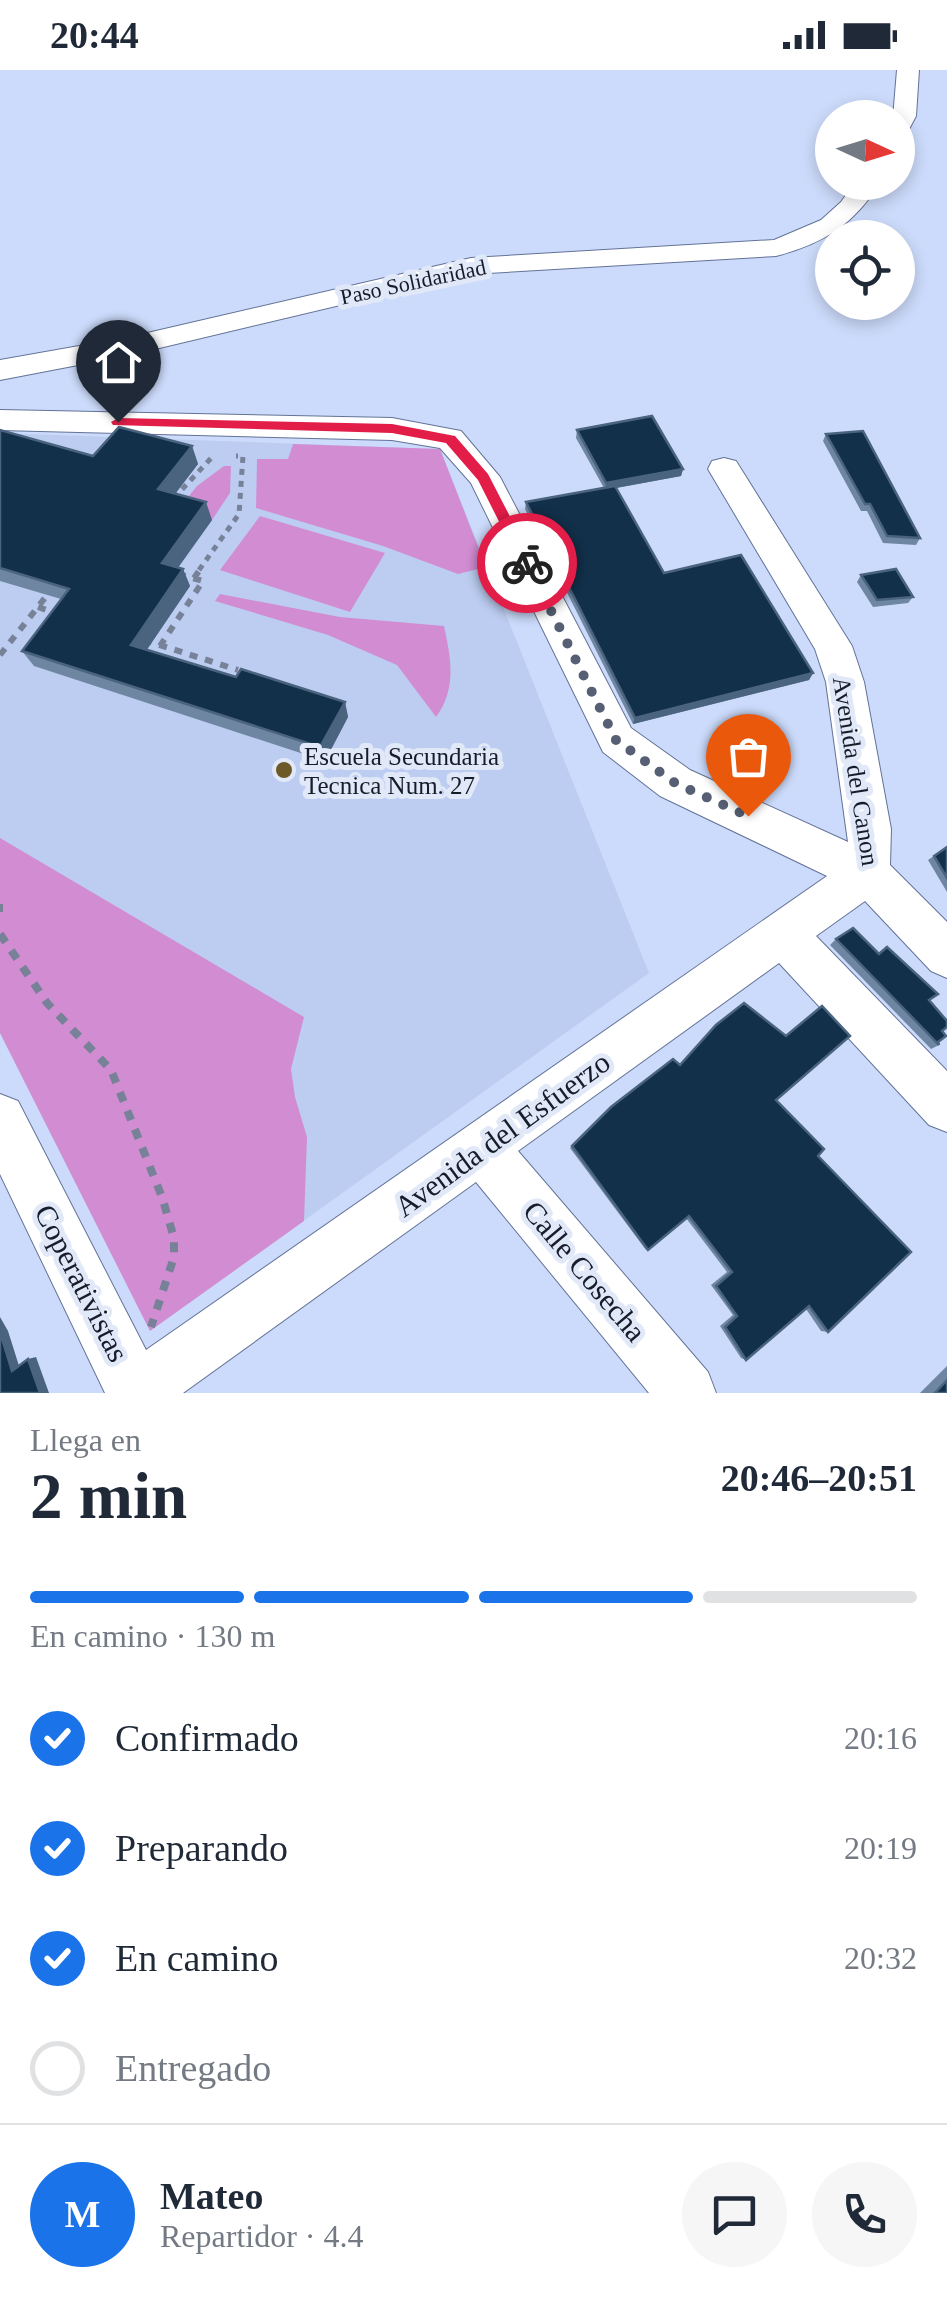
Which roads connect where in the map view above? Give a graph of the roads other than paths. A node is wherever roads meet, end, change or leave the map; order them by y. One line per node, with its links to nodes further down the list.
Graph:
1 (908, 70): 2 (street)
2 (906, 100)
3 (858, 200): 4 (street, Paso Solidaridad)
4 (0, 370)
5 (0, 420): 7 (street)
6 (724, 469): 7 (street, Avenida del Canon)
7 (868, 872): 8 (street, Avenida del Esfuerzo); 9 (street, Avenida del Canon)
8 (782, 933): 10 (street); 12 (street, Avenida del Esfuerzo)
9 (947, 954)
10 (947, 1108)
11 (0, 1118): 13 (street, Coperativistas)
12 (482, 1149): 13 (street, Avenida del Esfuerzo); 14 (street, Calle Cosecha)
13 (136, 1393)
14 (687, 1393)

